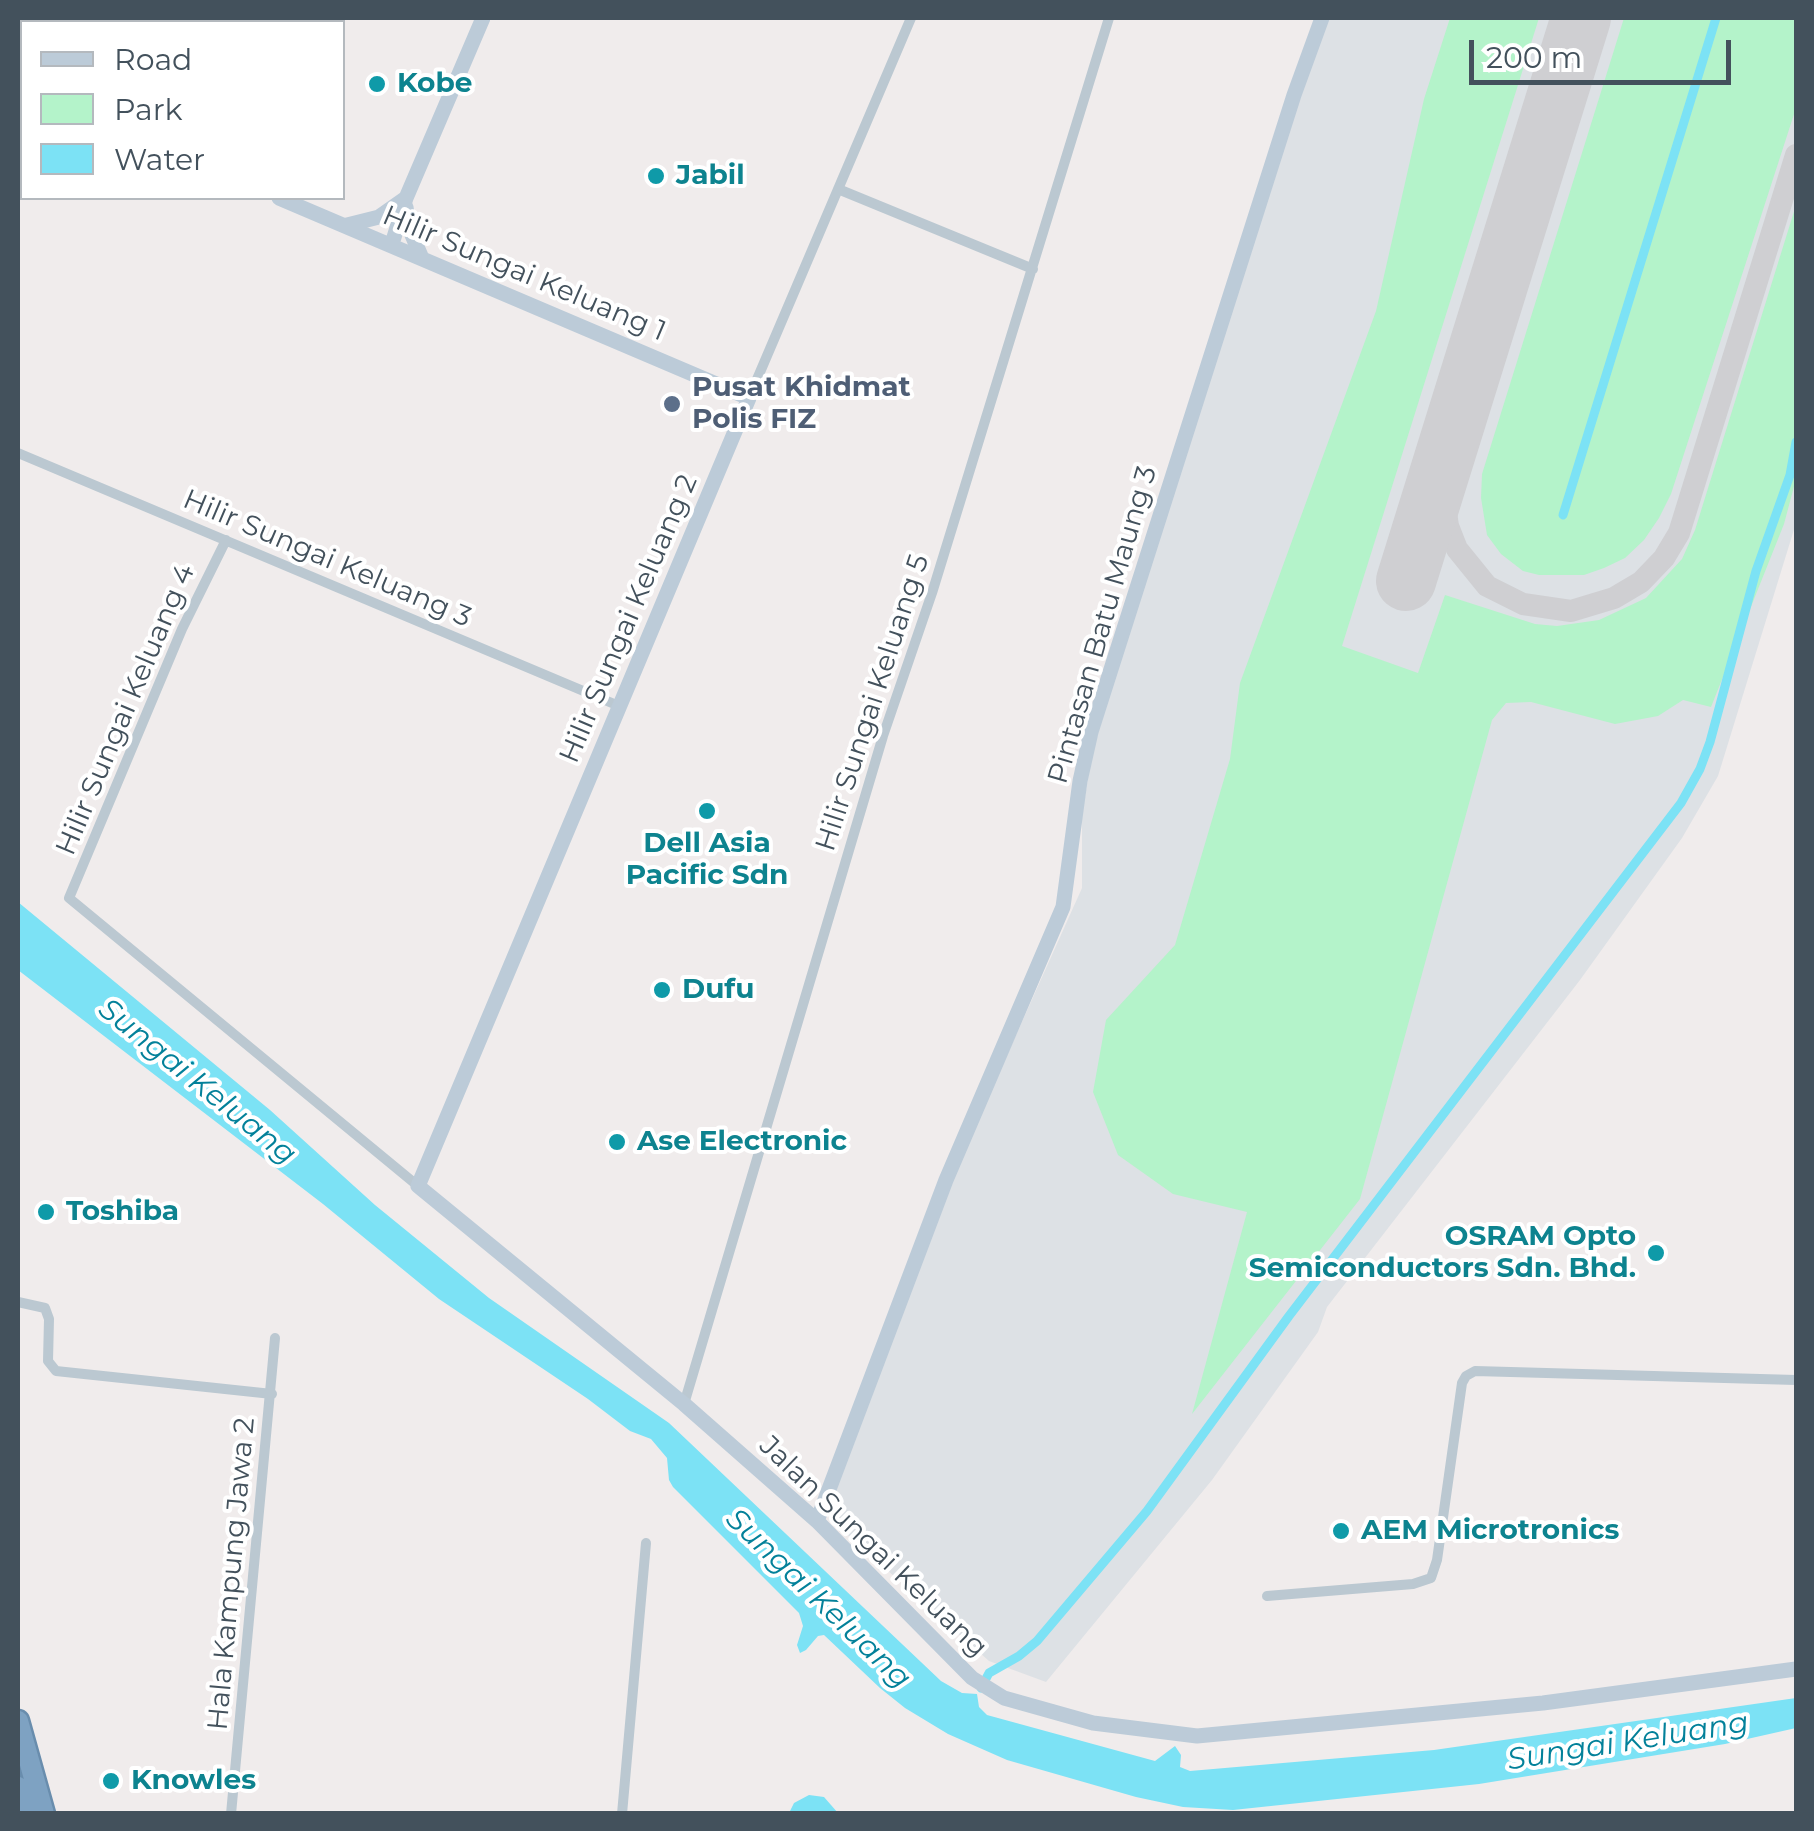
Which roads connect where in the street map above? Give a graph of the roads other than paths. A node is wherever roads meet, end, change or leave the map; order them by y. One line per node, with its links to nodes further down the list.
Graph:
1 (483, 18): 6 (street)
2 (911, 18): 5 (street, Hilir Sungai Keluang 2)
3 (1109, 18): 11 (street, Hilir Sungai Keluang 5)
4 (1322, 18): 22 (street, Pintasan Batu Maung 3)
5 (838, 189): 11 (street); 12 (street, Hilir Sungai Keluang 2)
6 (406, 198): 8 (street); 9 (street); 10 (street)
7 (285, 200): 8 (street, Hilir Sungai Keluang 1)
8 (347, 225): 9 (street, Hilir Sungai Keluang 1)
9 (386, 241): 10 (street, Hilir Sungai Keluang 1)
10 (421, 256): 12 (street, Hilir Sungai Keluang 1)
11 (1033, 269): 21 (street, Hilir Sungai Keluang 5)
12 (749, 398): 15 (street, Hilir Sungai Keluang 2)
13 (18, 453): 14 (street, Hilir Sungai Keluang 3)
14 (226, 540): 15 (street, Hilir Sungai Keluang 3); 16 (street, Hilir Sungai Keluang 4)
15 (619, 706): 16 (street, Hilir Sungai Keluang 2)
16 (418, 1186): 21 (street, Jalan Sungai Keluang)
17 (18, 1302): 20 (street)
18 (276, 1338): 20 (street, Hala Kampung Jawa 2)
19 (1796, 1380): 24 (street)
20 (272, 1394): 31 (street, Hala Kampung Jawa 2)
21 (684, 1404): 22 (street, Jalan Sungai Keluang)
22 (817, 1521): 25 (street, Jalan Sungai Keluang)
23 (646, 1543): 32 (street)
24 (1267, 1596)
25 (1796, 1669)
26 (18, 1720): 30 (highway)
27 (18, 1745): 30 (highway)
28 (18, 1787): 29 (highway)
29 (25, 1814)
30 (40, 1814)
31 (231, 1814)
32 (622, 1814)

